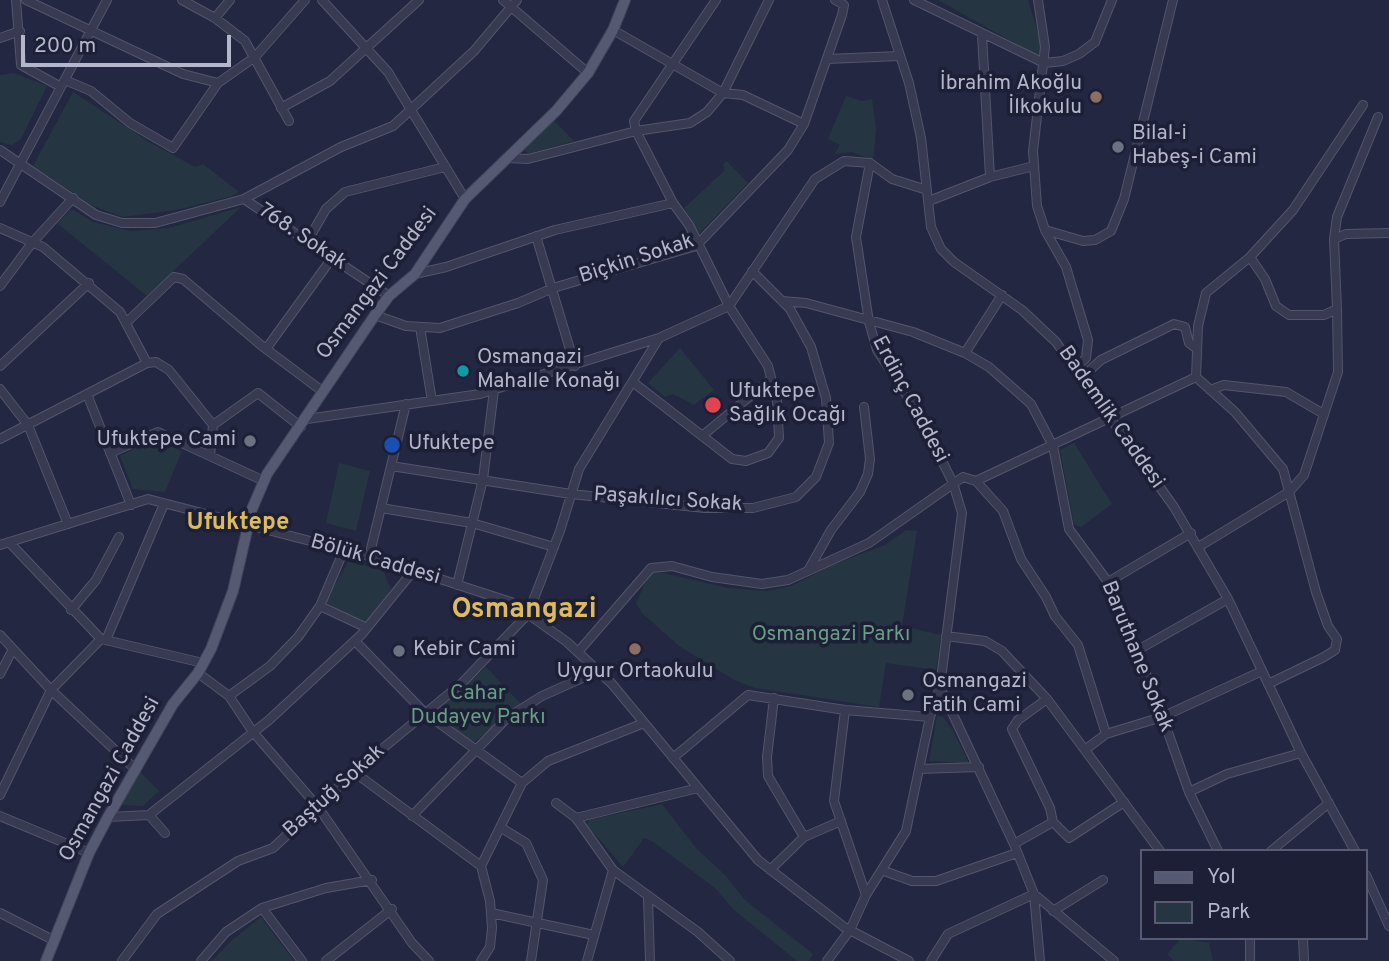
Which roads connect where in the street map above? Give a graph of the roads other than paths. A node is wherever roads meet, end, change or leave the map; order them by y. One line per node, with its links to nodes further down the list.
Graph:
1 (16, 0): 23 (street)
2 (26, 0): 21 (street)
3 (107, 0): 21 (street)
4 (182, 0): 20 (street)
5 (230, 0): 20 (street)
6 (305, 0): 28 (street)
7 (323, 0): 26 (street)
8 (419, 0): 26 (street)
9 (503, 0): 19 (street)
10 (625, 0): 22 (main road, Osmangazi Caddesi)
11 (716, 0): 30 (street)
12 (769, 0): 35 (street)
13 (835, 0): 29 (street, Biçkin Sokak)
14 (882, 0): 27 (street, Bademlik Caddesi)
15 (914, 0): 24 (street)
16 (1038, 0): 31 (street)
17 (1112, 0): 31 (street)
18 (1173, 0): 58 (street)
19 (514, 3): 32 (street); 38 (street)
20 (215, 18): 28 (street)
21 (91, 30): 33 (street); 34 (street)
22 (612, 30): 30 (street); 32 (main road, Osmangazi Caddesi)
23 (20, 31): 25 (street); 33 (street)
24 (982, 35): 31 (street); 49 (street)
25 (0, 38)
26 (368, 48): 37 (street); 38 (street)
27 (899, 56): 29 (street); 50 (street, Bademlik Caddesi)
28 (255, 57): 34 (street); 37 (street)
29 (827, 59): 41 (street, Biçkin Sokak)
30 (671, 62): 35 (street); 42 (street)
31 (1044, 63): 47 (street)
32 (587, 72): 44 (main road, Osmangazi Caddesi)
33 (63, 83): 34 (street); 45 (street)
34 (218, 83)
35 (723, 93): 41 (street); 42 (street)
36 (1363, 105): 65 (street)
37 (281, 108): 40 (street)
38 (411, 111): 48 (street); 52 (street)
39 (1378, 117): 61 (street)
40 (289, 121)
41 (804, 124): 64 (street, Biçkin Sokak)
42 (636, 131): 44 (street); 56 (street)
43 (0, 150): 45 (street, 768. Sokak)
44 (506, 158): 53 (main road, Osmangazi Caddesi)
45 (20, 163): 51 (street, 768. Sokak); 55 (street)
46 (870, 163): 50 (street); 67 (street); 78 (street, Erdinç Caddesi)
47 (1034, 166): 49 (street); 58 (street)
48 (445, 167): 53 (street); 62 (street)
49 (990, 177): 54 (street)
50 (927, 190): 54 (street, Bademlik Caddesi)
51 (73, 198): 52 (street, 768. Sokak); 63 (street)
52 (244, 199): 62 (street, 768. Sokak)
53 (465, 199): 68 (main road, Osmangazi Caddesi)
54 (929, 201): 72 (street, Bademlik Caddesi)
55 (0, 202)
56 (673, 203): 60 (street); 64 (street)
57 (0, 228): 63 (street)
58 (1045, 230): 88 (street)
59 (1389, 233): 61 (street)
60 (536, 236): 68 (street); 71 (street)
61 (1334, 239): 76 (street)
62 (307, 242): 66 (street, 768. Sokak)
63 (32, 243): 69 (street); 70 (street)
64 (696, 246): 71 (street, Biçkin Sokak); 75 (street)
65 (1250, 257): 76 (street); 83 (street)
66 (332, 258): 73 (street, 768. Sokak); 82 (street)
67 (752, 271): 74 (street, Paşakılıcı Sokak); 75 (street)
68 (415, 274): 73 (main road, Osmangazi Caddesi)
69 (89, 284): 79 (street); 86 (street)
70 (0, 286)
71 (553, 288): 80 (street, Biçkin Sokak); 87 (street)
72 (1002, 295): 84 (street); 88 (street, Bademlik Caddesi)
73 (389, 296): 77 (main road, Osmangazi Caddesi)
74 (782, 301): 78 (street, Baruthane Sokak); 117 (street, Paşakılıcı Sokak)
75 (729, 306): 81 (street); 91 (street)
76 (1336, 309): 101 (street)
77 (374, 315): 80 (street, Biçkin Sokak); 96 (main road, Osmangazi Caddesi)
78 (869, 322): 84 (street, Baruthane Sokak); 115 (street, Erdinç Caddesi)
79 (126, 323): 82 (street); 85 (street)
80 (420, 327): 98 (street)
81 (659, 338): 87 (street); 92 (street, Baştuğ Sokak)
82 (266, 349): 96 (street)
83 (1197, 349): 89 (street); 90 (street)
84 (965, 353): 108 (street, Baruthane Sokak)
85 (147, 363): 97 (street); 105 (street)
86 (0, 366)
87 (575, 366): 94 (street)
88 (1075, 369): 90 (street, Bademlik Caddesi)
89 (1196, 377): 95 (street); 102 (street)
90 (1081, 378): 102 (street, Bademlik Caddesi)
91 (771, 379): 106 (street); 106 (street)
92 (634, 383): 106 (street); 117 (street, Baştuğ Sokak)
93 (0, 389): 104 (street)
94 (494, 390): 98 (street); 112 (street)
95 (1210, 390): 101 (street); 116 (street)
96 (321, 391): 103 (main road, Osmangazi Caddesi)
97 (87, 394): 104 (street); 109 (street)
98 (432, 401): 99 (street)
99 (406, 404): 103 (street); 111 (street)
100 (864, 407): 131 (street)
101 (1322, 413): 116 (street)
102 (1110, 417): 108 (street); 124 (street, Bademlik Caddesi)
103 (304, 423): 105 (street); 113 (main road, Osmangazi Caddesi)
104 (28, 425): 107 (street); 122 (street)
105 (213, 425): 110 (street)
106 (702, 436)
107 (0, 439)
108 (1054, 446): 114 (street); 133 (street, Baruthane Sokak)
109 (110, 453): 110 (street); 119 (street)
110 (210, 456): 113 (street)
111 (391, 466): 112 (street, Paşakılıcı Sokak); 120 (street)
112 (483, 479): 117 (street, Paşakılıcı Sokak); 121 (street)
113 (264, 481): 123 (main road, Osmangazi Caddesi)
114 (976, 481): 115 (street); 163 (street)
115 (953, 483): 131 (street); 141 (street, Erdinç Caddesi)
116 (1289, 492): 128 (street); 151 (street)
117 (571, 494): 127 (street, Baştuğ Sokak)
118 (164, 504): 119 (street, Bölük Caddesi); 123 (street, Bölük Caddesi); 142 (street)
119 (131, 505): 122 (street, Bölük Caddesi)
120 (381, 508): 121 (street); 130 (street)
121 (472, 523): 127 (street); 134 (street)
122 (68, 524): 126 (street, Bölük Caddesi)
123 (248, 526): 129 (street, Bölük Caddesi); 147 (main road, Osmangazi Caddesi)
124 (1191, 533): 128 (street, Bademlik Caddesi); 133 (street)
125 (119, 537): 137 (street)
126 (4, 543): 137 (street)
127 (554, 547): 138 (street, Baştuğ Sokak)
128 (1200, 547): 135 (street, Bademlik Caddesi)
129 (344, 550): 130 (street, Bölük Caddesi); 136 (street)
130 (369, 557): 132 (street, Bölük Caddesi)
131 (809, 569): 146 (street)
132 (413, 571): 134 (street, Bölük Caddesi); 139 (street)
133 (1108, 582): 145 (street, Baruthane Sokak)
134 (457, 585): 138 (street, Bölük Caddesi)
135 (1228, 599): 145 (street); 149 (street, Bademlik Caddesi)
136 (320, 606): 139 (street); 154 (street)
137 (71, 610): 142 (street)
138 (528, 614): 146 (street, Bölük Caddesi); 158 (street, Baştuğ Sokak)
139 (367, 628): 143 (street)
140 (0, 635): 144 (street)
141 (946, 636): 152 (street, Erdinç Caddesi); 156 (street)
142 (104, 640): 147 (street); 153 (street)
143 (355, 641): 158 (street); 162 (street)
144 (13, 649): 150 (street); 153 (street)
145 (1136, 651): 160 (street, Baruthane Sokak)
146 (578, 652): 148 (street, Bölük Caddesi)
147 (201, 668): 154 (street); 169 (main road, Osmangazi Caddesi)
148 (598, 671): 161 (street, Bölük Caddesi); 165 (street)
149 (1262, 671): 151 (street, Bademlik Caddesi); 160 (street)
150 (0, 674)
151 (1268, 684): 166 (street, Bademlik Caddesi)
152 (940, 687): 159 (street, Erdinç Caddesi); 168 (street)
153 (51, 690): 169 (street); 175 (street)
154 (229, 696): 162 (street)
155 (774, 698): 157 (street); 167 (street); 189 (street)
156 (1047, 699): 164 (street); 186 (street)
157 (845, 710): 159 (street); 185 (street)
158 (425, 713): 165 (street); 171 (street, Baştuğ Sokak)
159 (930, 717): 170 (street, Erdinç Caddesi)
160 (1162, 717): 163 (street); 174 (street, Baruthane Sokak)
161 (644, 723): 167 (street, Bölük Caddesi); 172 (street)
162 (253, 732): 179 (street); 180 (street)
163 (1106, 734): 164 (street)
164 (1086, 749): 176 (street)
165 (475, 750): 172 (street); 182 (street)
166 (1301, 752): 174 (street); 178 (street, Bademlik Caddesi)
167 (673, 758): 173 (street, Bölük Caddesi)
168 (979, 767): 170 (street); 191 (street)
169 (134, 768): 183 (main road, Osmangazi Caddesi)
170 (919, 769): 199 (street, Erdinç Caddesi)
171 (354, 772): 179 (street, Baştuğ Sokak); 182 (street)
172 (522, 783): 187 (street)
173 (698, 788): 184 (street); 198 (street, Bölük Caddesi)
174 (1189, 792): 193 (street, Baruthane Sokak)
175 (0, 795)
176 (1124, 802): 186 (street); 192 (street)
177 (556, 803): 184 (street)
178 (1329, 803): 190 (street); 194 (street, Bademlik Caddesi)
179 (318, 807): 201 (street); 219 (street, Baştuğ Sokak)
180 (149, 815): 183 (street); 188 (street)
181 (0, 816): 195 (street)
182 (412, 816): 196 (street)
183 (107, 817): 195 (main road, Osmangazi Caddesi)
184 (576, 818): 197 (street)
185 (841, 821): 189 (street); 204 (street)
186 (1053, 822): 191 (street)
187 (500, 827): 196 (street); 211 (street)
188 (165, 833)
189 (804, 837): 198 (street)
190 (1282, 847)
191 (1016, 848): 199 (street); 203 (street)
192 (1159, 849)
193 (1217, 849)
194 (1354, 849)
195 (89, 853): 215 (main road, Osmangazi Caddesi)
196 (481, 866): 210 (street)
197 (613, 870): 205 (street); 214 (street)
198 (770, 870): 213 (street, Bölük Caddesi)
199 (884, 871): 204 (street, Erdinç Caddesi)
200 (1368, 879): 212 (street)
201 (372, 880): 206 (street); 207 (street)
202 (1103, 880): 208 (street)
203 (1034, 894): 208 (street); 231 (street); 232 (street)
204 (866, 895): 213 (street, Erdinç Caddesi)
205 (648, 898): 227 (street); 228 (street)
206 (262, 908): 220 (street); 221 (street)
207 (392, 909): 222 (street); 223 (street)
208 (1053, 911): 233 (street)
209 (0, 913): 215 (street)
210 (491, 913): 211 (street); 224 (street)
211 (538, 923): 214 (street); 225 (street)
212 (1389, 926)
213 (850, 930): 229 (street, Erdinç Caddesi); 230 (street, Bölük Caddesi)
214 (594, 935): 226 (street)
215 (53, 940): 218 (main road, Osmangazi Caddesi)
216 (1250, 940): 234 (street)
217 (1303, 940): 235 (street)
218 (46, 961)
219 (122, 961)
220 (201, 961)
221 (302, 961)
222 (327, 961)
223 (429, 961)
224 (481, 961)
225 (531, 961)
226 (587, 961)
227 (650, 961)
228 (730, 961)
229 (827, 961)
230 (909, 961)
231 (931, 961)
232 (1040, 961)
233 (1114, 961)
234 (1250, 961)
235 (1304, 961)

